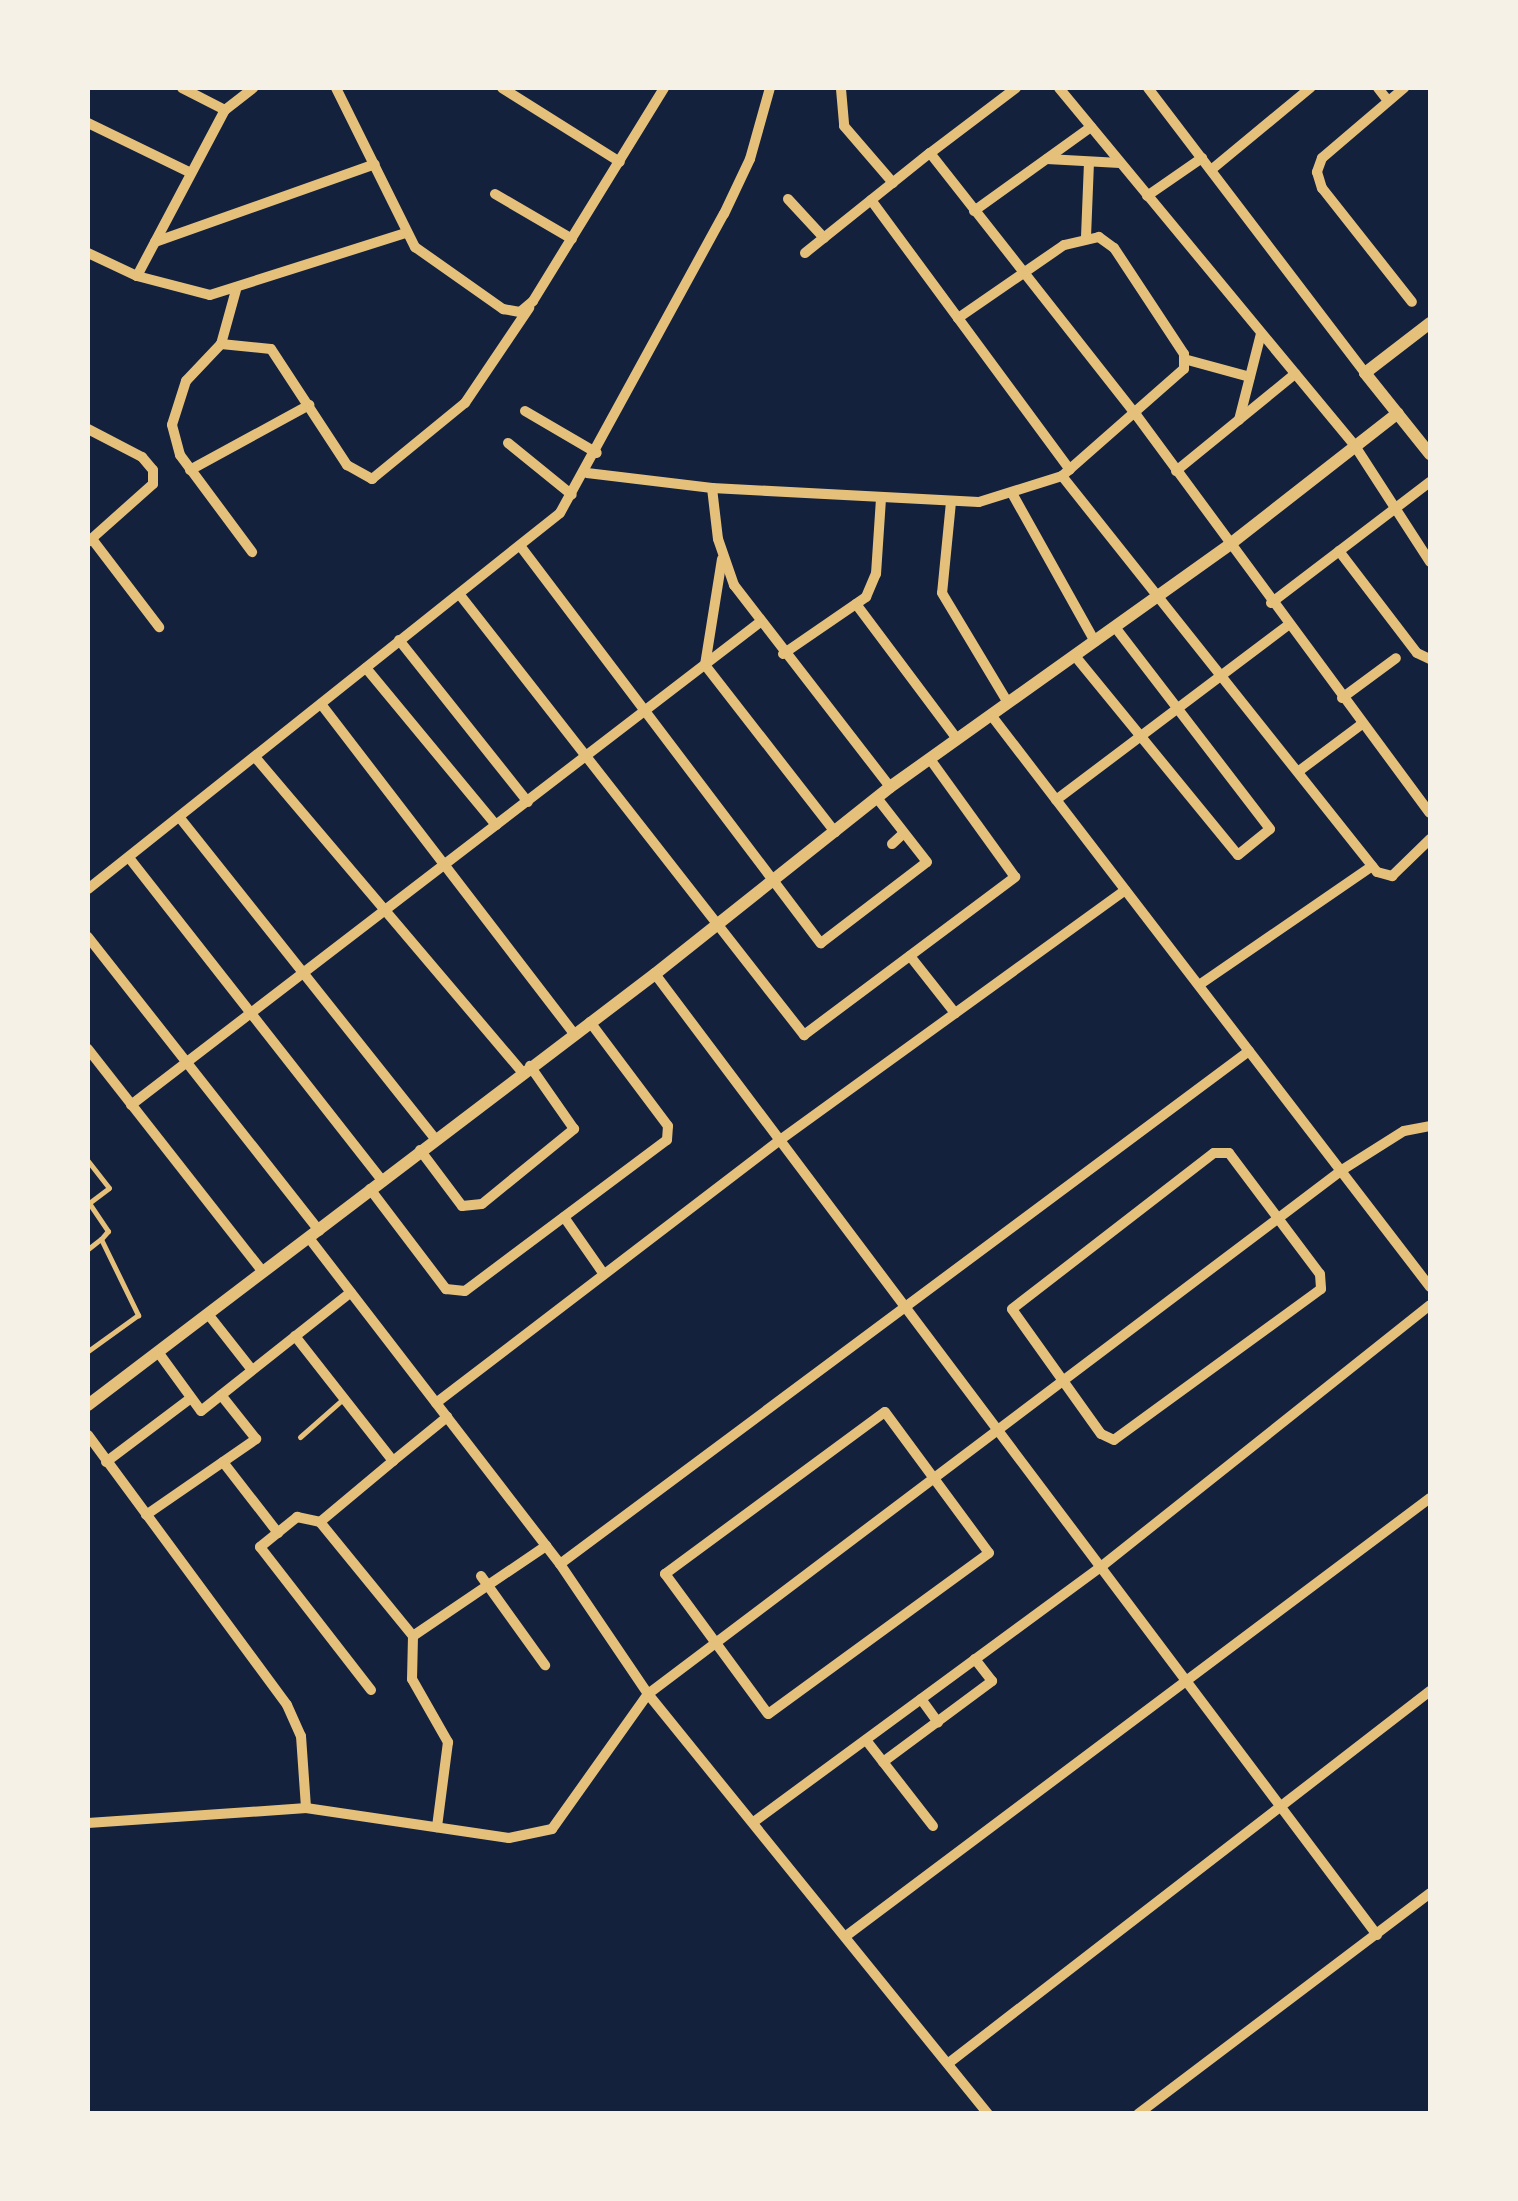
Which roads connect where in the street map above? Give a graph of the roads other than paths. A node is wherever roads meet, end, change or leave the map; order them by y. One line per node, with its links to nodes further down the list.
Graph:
1 (182, 88): 15 (street)
2 (253, 88): 15 (street)
3 (336, 88): 23 (street)
4 (502, 88): 21 (street)
5 (664, 88): 21 (street)
6 (770, 88): 61 (street)
7 (842, 88): 27 (street)
8 (1016, 88): 18 (street)
9 (1059, 88): 17 (street)
10 (1148, 88): 19 (street)
11 (1310, 88): 25 (street)
12 (1378, 88): 14 (street)
13 (1404, 88): 14 (street)
14 (1388, 101): 44 (street)
15 (225, 110): 26 (street)
16 (88, 123): 26 (street)
17 (1090, 127): 20 (street); 24 (street)
18 (930, 153): 27 (street); 32 (street)
19 (1202, 158): 25 (street); 29 (street)
20 (1046, 159): 22 (street); 32 (street)
21 (620, 162): 36 (street)
22 (1089, 162): 24 (street); 34 (street)
23 (376, 164): 33 (street); 37 (street)
24 (1120, 164): 29 (street)
25 (1212, 170): 50 (street)
26 (191, 173): 37 (street)
27 (893, 183): 31 (street)
28 (495, 194): 36 (street)
29 (1146, 196): 47 (street)
30 (788, 199): 35 (street)
31 (871, 200): 35 (street); 45 (street)
32 (974, 211): 40 (street)
33 (406, 232): 42 (street); 43 (street)
34 (1086, 236): 40 (street); 49 (street)
35 (824, 238): 39 (street)
36 (572, 239): 43 (street)
37 (154, 242): 41 (street)
38 (88, 252): 41 (street)
39 (806, 253)
40 (1022, 274): 45 (street); 56 (street)
41 (136, 276): 42 (street)
42 (236, 290): 48 (street)
43 (534, 301): 53 (street)
44 (1412, 302)
45 (958, 318): 66 (street)
46 (1430, 323): 50 (street)
47 (1261, 334): 51 (street); 52 (street)
48 (221, 344): 53 (street); 63 (street)
49 (1184, 359): 52 (street); 56 (street)
50 (1365, 373): 55 (street)
51 (1294, 374): 57 (street); 60 (street)
52 (1250, 378): 57 (street)
53 (310, 405): 63 (street)
54 (525, 411): 61 (street)
55 (1398, 414): 60 (street); 62 (street)
56 (1137, 416): 64 (street); 66 (street)
57 (1238, 421): 64 (street)
58 (88, 429): 74 (street)
59 (508, 443): 69 (street)
60 (1355, 446): 73 (street); 75 (street)
61 (597, 453): 65 (street)
62 (1430, 454)
63 (190, 470): 78 (street)
64 (1176, 472): 75 (street)
65 (587, 473): 68 (street); 69 (street)
66 (1066, 473): 70 (street); 82 (street)
67 (1430, 482): 73 (street)
68 (712, 488): 71 (street); 79 (street)
69 (572, 494): 76 (street)
70 (1013, 495): 72 (street); 90 (street)
71 (881, 499): 72 (street); 84 (street)
72 (951, 502): 99 (street)
73 (1396, 508): 77 (street); 80 (street)
74 (90, 541): 87 (street)
75 (1228, 546): 82 (street); 83 (street)
76 (521, 547): 81 (street); 102 (street)
77 (1339, 551): 83 (street); 94 (street)
78 (252, 552)
79 (723, 555): 85 (street); 95 (street)
80 (1430, 562)
81 (460, 594): 89 (street); 107 (street)
82 (1160, 596): 88 (street); 97 (street)
83 (1271, 603): 86 (street)
84 (856, 604): 91 (street); 106 (street)
85 (758, 624): 91 (street); 95 (street)
86 (1288, 625): 97 (street); 98 (street)
87 (159, 627)
88 (1116, 627): 90 (street); 101 (street)
89 (400, 640): 96 (street); 114 (street)
90 (1095, 642): 92 (street)
91 (783, 654): 111 (street)
92 (1076, 656): 99 (street); 105 (street)
93 (1396, 658): 98 (street)
94 (1430, 659)
95 (705, 666): 102 (street); 118 (street)
96 (366, 668): 100 (street); 117 (street)
97 (1223, 675): 101 (street); 110 (street)
98 (1342, 698): 104 (street)
99 (1008, 703): 103 (street)
100 (321, 704): 108 (street); 123 (street)
101 (1179, 708): 105 (street); 105 (street)
102 (648, 710): 107 (street); 125 (street)
103 (991, 715): 106 (street); 113 (street)
104 (1362, 724): 110 (street); 115 (street)
105 (1142, 736): 113 (street)
106 (957, 739): 109 (street)
107 (589, 755): 114 (street); 129 (street)
108 (255, 757): 116 (street); 128 (street)
109 (930, 759): 111 (street); 131 (street)
110 (1299, 771): 124 (street)
111 (890, 787): 112 (street)
112 (876, 798): 118 (street); 119 (street)
113 (1056, 800): 127 (street)
114 (528, 802): 117 (street)
115 (1430, 813)
116 (180, 818): 122 (street); 132 (street)
117 (496, 825): 123 (street)
118 (836, 832): 125 (street)
119 (904, 833): 121 (street); 125 (street)
120 (1430, 839): 124 (street)
121 (892, 844)
122 (130, 858): 126 (street); 136 (street)
123 (445, 862): 128 (street); 138 (street)
124 (1372, 866): 134 (street)
125 (777, 879): 129 (street)
126 (88, 888)
127 (1126, 890): 134 (street); 135 (street)
128 (382, 908): 132 (street); 142 (street)
129 (716, 927): 131 (street); 133 (street)
130 (88, 937): 141 (street)
131 (910, 956): 135 (street)
132 (302, 971): 136 (street); 145 (street)
133 (655, 974): 137 (street); 146 (street)
134 (1198, 985): 140 (street)
135 (955, 1013): 146 (street)
136 (248, 1014): 141 (street); 150 (street)
137 (590, 1022): 138 (street); 152 (street)
138 (574, 1034): 142 (street)
139 (88, 1048): 143 (street)
140 (1249, 1051): 149 (street); 162 (street)
141 (186, 1062): 143 (street); 154 (street)
142 (526, 1069): 145 (street); 147 (street)
143 (131, 1105): 157 (street)
144 (1430, 1126): 149 (street)
145 (435, 1139): 147 (street)
146 (780, 1140): 158 (street); 162 (street)
147 (420, 1150): 150 (street)
148 (88, 1161): 155 (lane)
149 (1342, 1170): 153 (street); 159 (street)
150 (382, 1179): 151 (street)
151 (370, 1188): 152 (street); 154 (street)
152 (564, 1217): 158 (street)
153 (1277, 1218): 168 (street); 168 (street); 168 (street)
154 (314, 1234): 157 (street); 160 (street)
155 (101, 1239): 156 (lane); 165 (lane)
156 (88, 1249)
157 (263, 1272): 163 (street)
158 (603, 1273): 172 (street)
159 (1430, 1287)
160 (351, 1292): 164 (street); 172 (street)
161 (1430, 1304): 188 (street)
162 (906, 1306): 175 (street); 187 (street)
163 (208, 1314): 166 (street); 167 (street)
164 (295, 1336): 167 (street); 171 (street)
165 (88, 1351)
166 (158, 1352): 170 (street); 173 (street)
167 (252, 1370): 169 (street)
168 (1060, 1380): 175 (street)
169 (222, 1395): 170 (street); 180 (street)
170 (191, 1398): 179 (street)
171 (344, 1398): 176 (lane); 178 (street)
172 (436, 1403): 174 (street)
173 (88, 1405)
174 (447, 1418): 178 (street); 186 (street)
175 (996, 1426): 181 (street); 188 (street)
176 (300, 1437)
177 (89, 1441): 179 (street)
178 (393, 1461): 184 (street)
179 (106, 1462): 183 (street)
180 (223, 1462): 183 (street); 185 (street)
181 (932, 1475): 191 (street); 191 (street); 191 (street)
182 (1430, 1498): 194 (street)
183 (146, 1515): 203 (street)
184 (320, 1522): 185 (street); 190 (street)
185 (278, 1532): 195 (street)
186 (546, 1546): 187 (street); 189 (street)
187 (560, 1564): 197 (street)
188 (1102, 1566): 192 (street); 194 (street)
189 (484, 1581): 190 (street); 193 (street)
190 (413, 1636): 207 (street)
191 (716, 1641): 197 (street)
192 (976, 1659): 198 (street); 199 (street)
193 (546, 1665)
194 (1187, 1680): 202 (street); 210 (street)
195 (371, 1690)
196 (1430, 1691): 202 (street)
197 (648, 1694): 204 (street); 207 (street)
198 (921, 1699): 199 (street); 200 (street)
199 (938, 1722): 201 (street)
200 (866, 1740): 201 (street); 204 (street)
201 (884, 1762): 206 (street)
202 (1280, 1806): 209 (street); 211 (street)
203 (306, 1808): 205 (street); 207 (street)
204 (755, 1821): 210 (street)
205 (88, 1822)
206 (934, 1826)
207 (437, 1828)
208 (1430, 1893): 209 (street)
209 (1377, 1935): 213 (street)
210 (846, 1936): 211 (street)
211 (950, 2062): 212 (street)
212 (988, 2114)
213 (1138, 2114)

